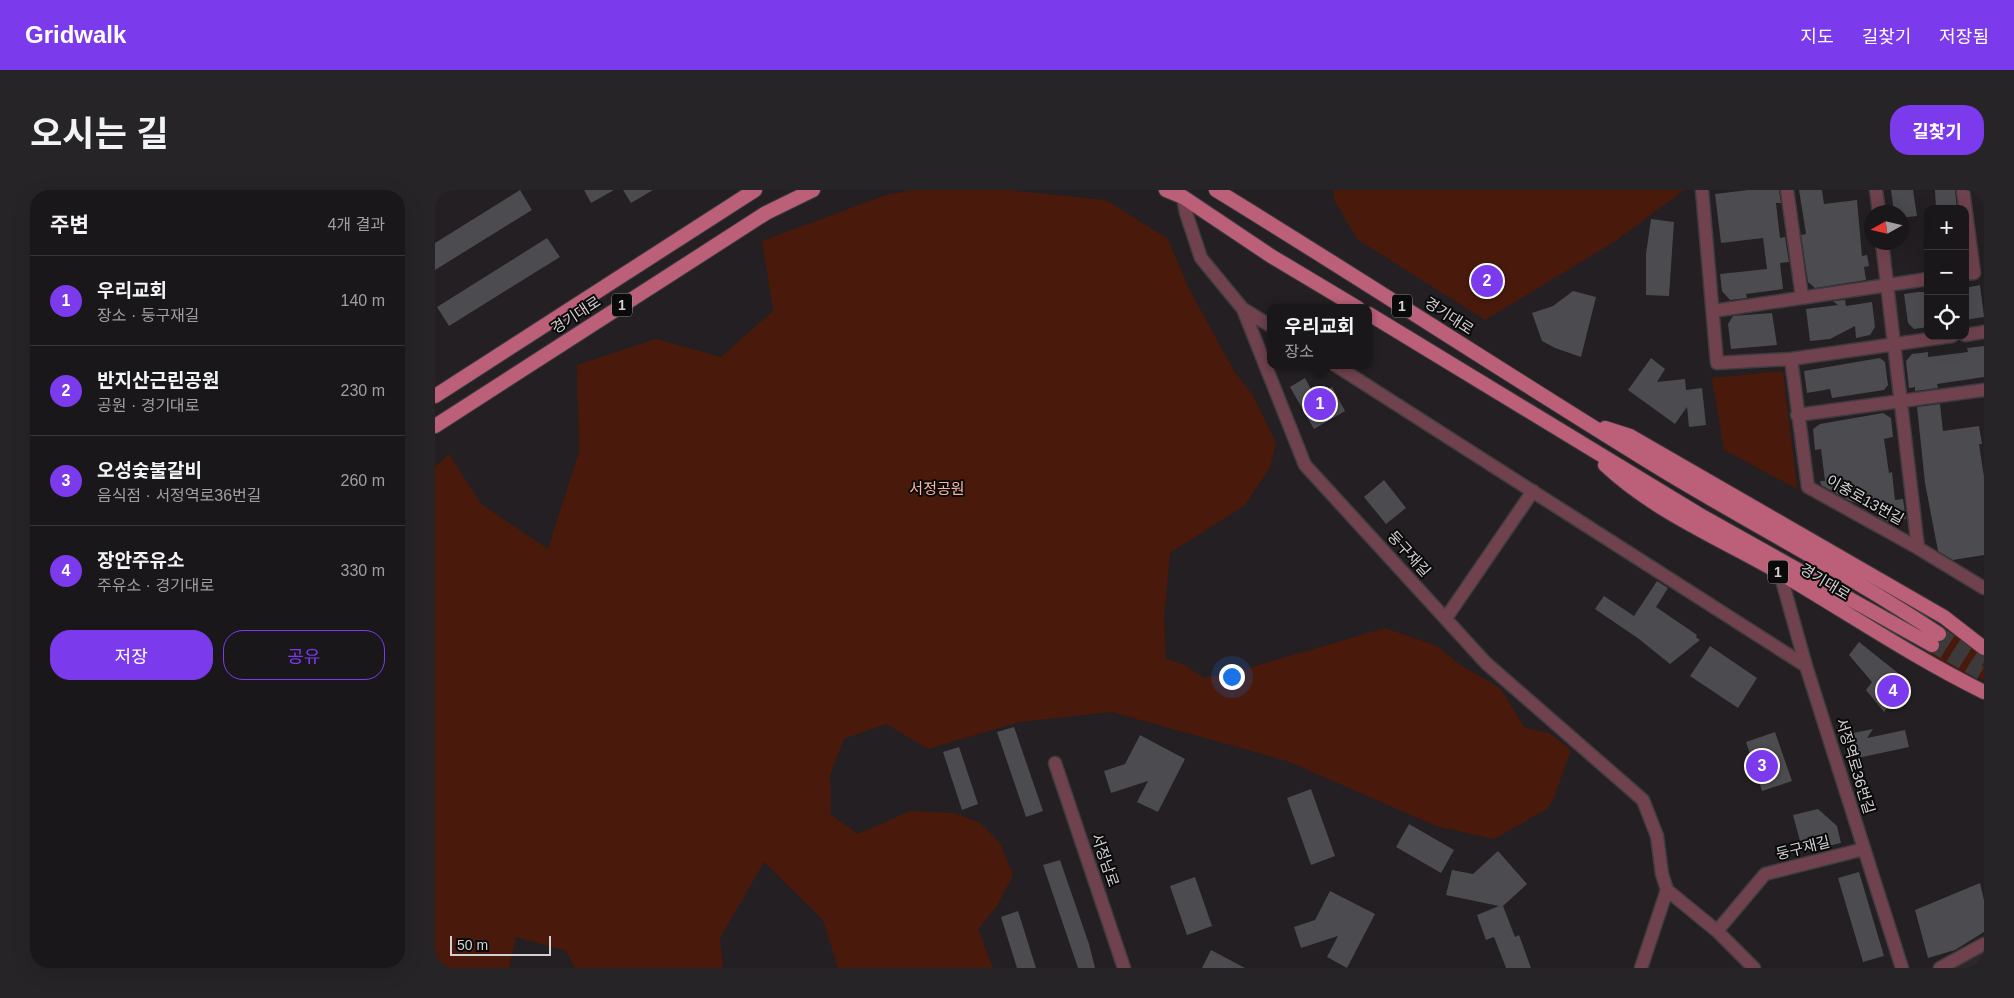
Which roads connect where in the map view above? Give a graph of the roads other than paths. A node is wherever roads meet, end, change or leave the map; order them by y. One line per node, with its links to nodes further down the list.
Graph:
1 (755, 190): 30 (main road, 경기대로 / 1)
2 (813, 190): 34 (main road, 경기대로 / 1)
3 (1167, 190): 9 (main road)
4 (1216, 190): 33 (main road, 경기대로 / 1)
5 (1702, 190): 18 (street)
6 (1787, 190): 15 (street)
7 (1876, 190): 10 (street)
8 (1963, 190): 12 (street)
9 (1183, 197): 16 (main road); 17 (street, 둥구재길)
10 (1878, 205)
11 (1883, 250): 14 (street, 이충로13번길)
12 (1969, 274)
13 (1924, 280): 14 (street)
14 (1887, 285): 15 (street); 24 (street, 이충로13번길)
15 (1801, 297): 18 (street)
16 (1351, 304)
17 (1243, 309): 20 (street); 26 (street, 둥구재길)
18 (1713, 311): 25 (street)
19 (1372, 316): 35 (main road, 경기대로 / 1)
20 (1267, 324)
21 (1984, 332): 22 (street)
22 (1969, 334)
23 (1924, 340): 24 (street)
24 (1895, 344): 25 (street); 31 (street, 이충로13번길)
25 (1791, 359): 32 (street, 이충로13번길)
26 (1267, 362)
27 (1341, 369): 36 (street)
28 (1271, 371): 41 (street, 둥구재길)
29 (1984, 390): 31 (street)
30 (435, 396)
31 (1901, 401): 32 (street); 37 (street, 이충로13번길)
32 (1797, 415): 37 (street, 이충로13번길)
33 (1588, 424): 35 (main road, 경기대로 / 1); 40 (main road, 경기대로 / 1)
34 (435, 426)
35 (1581, 442): 38 (main road, 경기대로 / 1)
36 (1533, 491): 41 (street); 44 (street)
37 (1918, 548): 39 (street, 이충로13번길)
38 (1780, 574): 44 (street, 서정역로36번길); 45 (main road, 경기대로 / 1)
39 (1984, 588)
40 (1944, 617): 42 (main road); 43 (main road, 경기대로 / 1)
41 (1446, 618): 48 (street, 둥구재길)
42 (1984, 639)
43 (1984, 648)
44 (1806, 666): 47 (street, 서정역로36번길)
45 (1984, 692)
46 (1055, 763): 51 (street, 서정남로)
47 (1864, 849): 49 (street, 둥구재길); 54 (street, 서정역로36번길)
48 (1667, 890): 49 (street); 52 (street)
49 (1717, 931): 53 (street)
50 (1984, 944): 55 (street)
51 (1124, 968)
52 (1641, 968)
53 (1754, 968)
54 (1902, 968)
55 (1939, 968)

